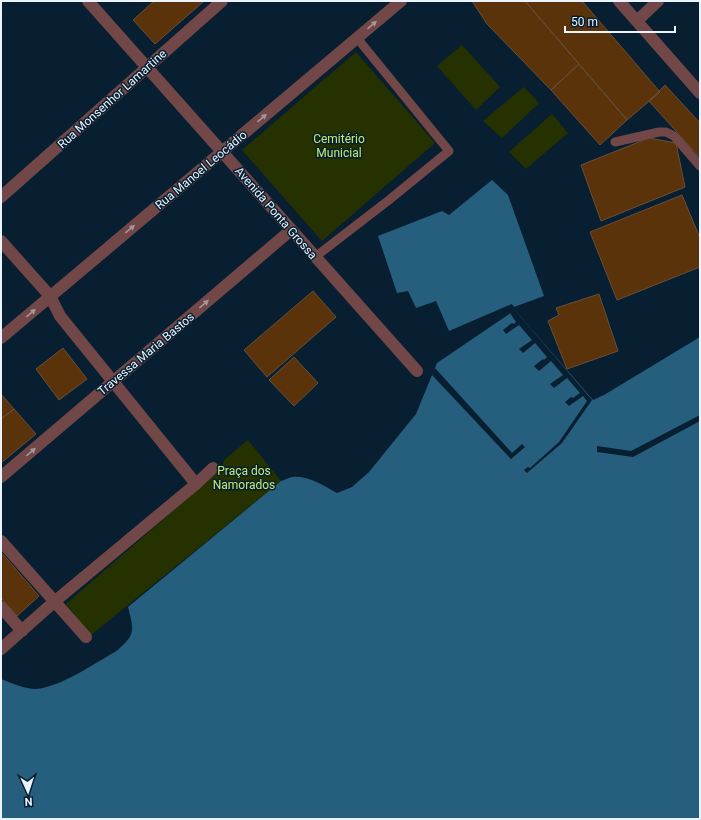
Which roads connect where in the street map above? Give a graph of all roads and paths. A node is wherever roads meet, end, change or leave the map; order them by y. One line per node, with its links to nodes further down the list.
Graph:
1 (88, 1): 8 (street, Avenida Ponta Grossa)
2 (222, 1): 8 (street, Rua Monsenhor Lamartine)
3 (401, 1): 7 (street, Rua Manoel Leocádio, one-way to 3)
4 (619, 1): 6 (street)
5 (658, 1): 6 (street)
6 (637, 21): 9 (street)
7 (357, 38): 11 (street, Rua Manoel Leocádio, one-way to 7); 16 (lane)
8 (147, 67): 11 (street, Avenida Ponta Grossa); 13 (street, Rua Monsenhor Lamartine)
9 (700, 92)
10 (615, 142): 12 (lane)
11 (222, 152): 14 (street, Avenida Ponta Grossa); 17 (street, Rua Manoel Leocádio, one-way to 11)
12 (700, 166)
13 (1, 197)
14 (291, 230): 16 (street, Avenida Ponta Grossa); 20 (street, Travessa Maria Bastos, one-way to 14)
15 (1, 241): 17 (street)
16 (315, 257): 19 (street, Avenida Ponta Grossa)
17 (50, 296): 18 (street, Rua Manoel Leocádio, one-way to 17); 20 (street)
18 (1, 338)
19 (417, 371)
20 (113, 382): 22 (street, Travessa Maria Bastos, one-way to 20); 23 (street)
21 (214, 468): 23 (street)
22 (1, 477)
23 (196, 484): 25 (street)
24 (1, 541): 25 (street)
25 (54, 602): 27 (street); 28 (street)
26 (1, 607): 27 (street)
27 (22, 631): 29 (street)
28 (86, 637)
29 (1, 649)

